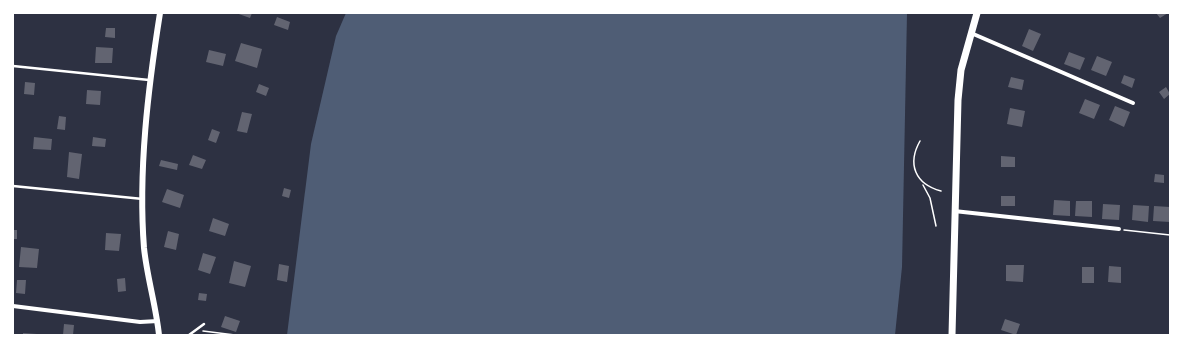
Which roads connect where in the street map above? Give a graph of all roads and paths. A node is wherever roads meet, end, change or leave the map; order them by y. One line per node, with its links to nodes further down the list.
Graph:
1 (160, 13): 5 (street)
2 (977, 13): 3 (main road)
3 (970, 33): 6 (street); 12 (main road)
4 (13, 66): 5 (lane)
5 (149, 80): 11 (street)
6 (1132, 103)
7 (920, 141): 8 (path)
8 (922, 183): 10 (path); 13 (path)
9 (13, 186): 11 (lane)
10 (941, 191)
11 (143, 199): 17 (street)
12 (954, 211): 14 (street); 23 (main road)
13 (936, 226)
14 (1119, 229): 15 (path)
15 (1170, 236)
16 (13, 306): 17 (street)
17 (158, 321): 20 (street)
18 (204, 324): 19 (lane)
19 (195, 330): 21 (lane); 22 (path)
20 (159, 335)
21 (189, 335)
22 (235, 335)
23 (952, 335)

